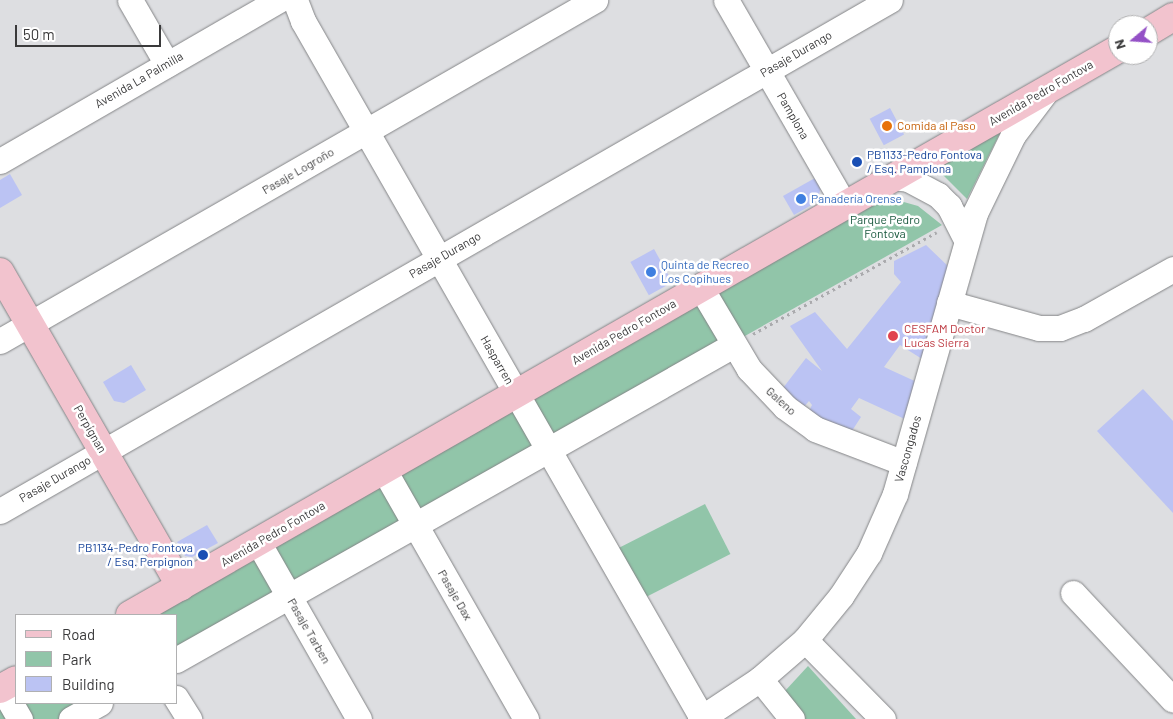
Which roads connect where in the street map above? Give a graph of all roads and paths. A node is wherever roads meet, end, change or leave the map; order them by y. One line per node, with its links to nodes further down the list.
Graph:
1 (130, 0): 8 (street)
2 (279, 0): 8 (street, Avenida La Palmilla)
3 (295, 0): 11 (street, Hasparren)
4 (595, 0): 11 (street, Pasaje Logroño)
5 (726, 0): 9 (street, Pamplona)
6 (890, 0): 9 (street, Pasaje Durango)
7 (1108, 55): 10 (main road, Avenida Pedro Fontova)
8 (167, 64): 12 (street, Avenida La Palmilla)
9 (767, 71): 14 (street, Pamplona); 16 (street, Pasaje Durango)
10 (1051, 87): 13 (main road, Avenida Pedro Fontova); 15 (street, Vascongados)
11 (366, 131): 16 (street, Hasparren); 21 (street, Pasaje Logroño)
12 (0, 161)
13 (894, 177): 14 (main road, Avenida Pedro Fontova); 15 (street)
14 (844, 206): 19 (main road, Avenida Pedro Fontova)
15 (962, 230): 20 (street, Vascongados); 23 (path)
16 (439, 259): 24 (street, Hasparren); 26 (street, Pasaje Durango)
17 (1173, 269): 20 (street)
18 (0, 272): 21 (main road, Perpignan)
19 (701, 288): 23 (street, Galeno); 24 (main road, Avenida Pedro Fontova)
20 (948, 303): 27 (street, Vascongados)
21 (30, 324): 22 (street, Pasaje Logroño); 26 (main road, Perpignan)
22 (0, 341)
23 (732, 346): 25 (street); 27 (street, Galeno)
24 (517, 394): 25 (street, Hasparren); 28 (main road, Avenida Pedro Fontova)
25 (548, 450): 30 (street); 43 (street, Hasparren)
26 (103, 452): 29 (street, Pasaje Durango); 32 (main road, Perpignan)
27 (904, 463): 36 (street, Vascongados)
28 (384, 470): 30 (street, Pasaje Dax); 31 (main road, Avenida Pedro Fontova)
29 (0, 511)
30 (415, 525): 34 (street); 48 (street, Pasaje Dax)
31 (258, 542): 32 (main road, Avenida Pedro Fontova); 34 (street, Pasaje Tarben)
32 (181, 587): 35 (main road, Avenida Pedro Fontova)
33 (1073, 594): 40 (street)
34 (289, 596): 37 (street); 47 (street, Pasaje Tarben)
35 (132, 614)
36 (805, 640): 38 (street, Vascongados); 50 (street)
37 (178, 659)
38 (760, 679): 43 (street, Vascongados); 49 (street)
39 (6, 686): 44 (street)
40 (1173, 700)
41 (178, 701): 46 (street)
42 (98, 704): 45 (street)
43 (701, 718)
44 (20, 719)
45 (72, 719)
46 (189, 719)
47 (359, 719)
48 (526, 719)
49 (792, 719)
50 (883, 719)

